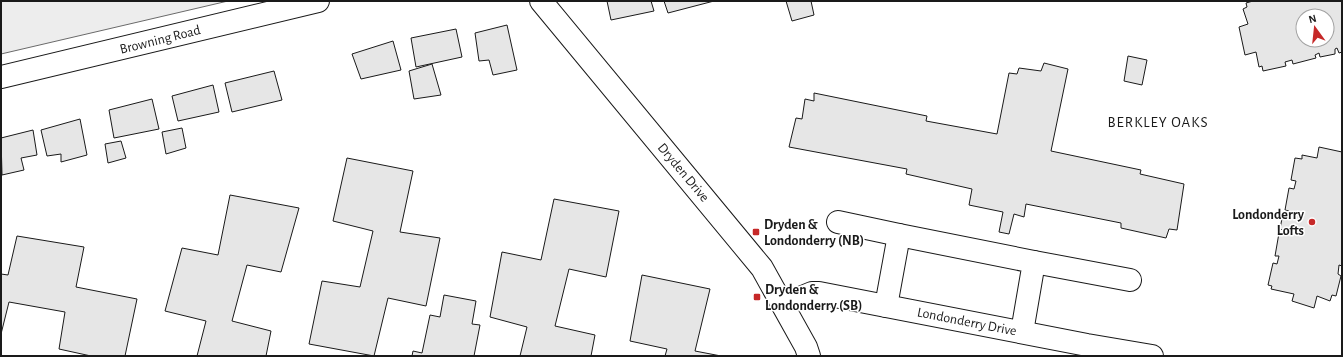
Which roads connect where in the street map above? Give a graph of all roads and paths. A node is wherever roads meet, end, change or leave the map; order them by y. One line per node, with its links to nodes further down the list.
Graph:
1 (318, 1): 3 (street, Browning Road)
2 (541, 1): 8 (street, Dryden Drive)
3 (1, 77)
4 (838, 222): 5 (street)
5 (899, 235): 6 (street); 9 (street)
6 (1034, 262): 7 (street); 10 (street)
7 (1130, 280)
8 (783, 306): 9 (street, Londonderry Drive); 11 (street, Dryden Drive)
9 (886, 306): 10 (street, Londonderry Drive)
10 (1022, 332): 12 (street, Londonderry Drive)
11 (809, 356)
12 (1152, 356)

